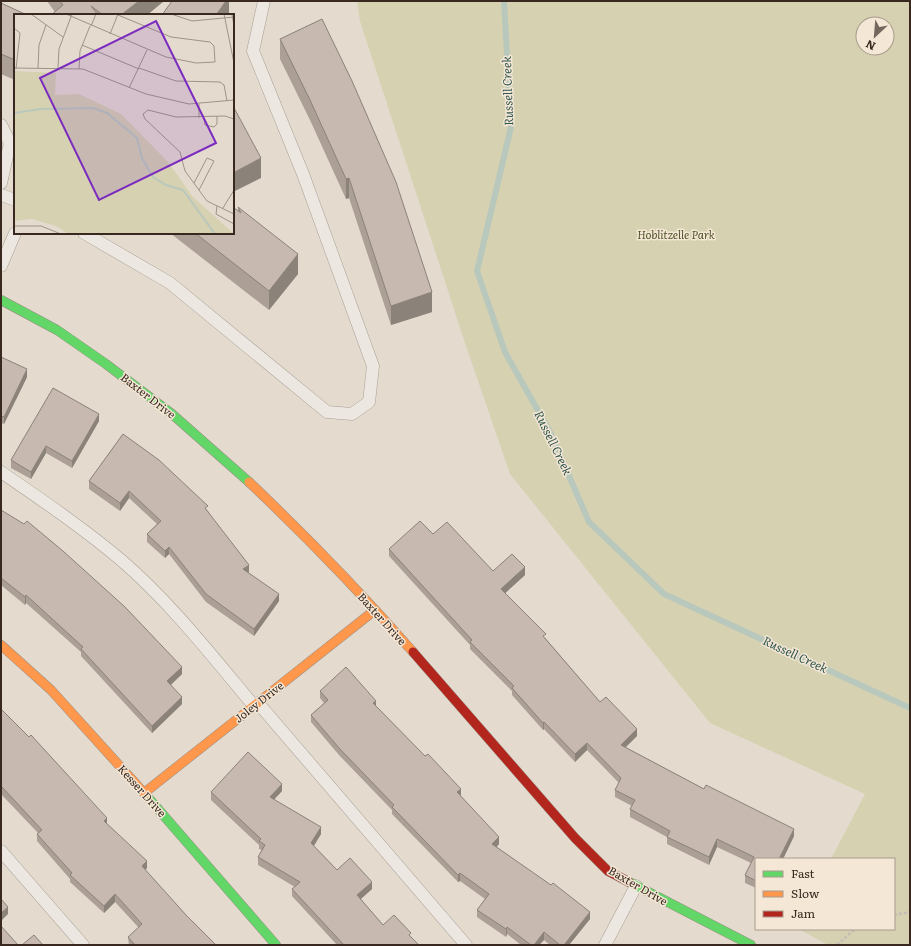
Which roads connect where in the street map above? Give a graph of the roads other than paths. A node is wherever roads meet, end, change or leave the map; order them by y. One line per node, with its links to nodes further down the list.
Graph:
1 (264, 1): 7 (lane)
2 (1, 125): 3 (lane)
3 (1, 183)
4 (1, 195): 5 (lane)
5 (14, 200)
6 (16, 234): 8 (lane)
7 (86, 234)
8 (1, 266)
9 (1, 300): 11 (street, Baxter Drive)
10 (1, 472): 13 (lane)
11 (375, 610): 13 (street, Joley Drive); 16 (street, Baxter Drive)
12 (1, 645): 14 (street, Kesser Drive)
13 (256, 704): 14 (street, Joley Drive); 19 (lane)
14 (144, 793): 18 (street, Kesser Drive)
15 (1, 851): 17 (lane)
16 (636, 886): 20 (lane); 21 (street, Baxter Drive)
17 (83, 945)
18 (276, 945)
19 (466, 945)
20 (604, 945)
21 (751, 945)

